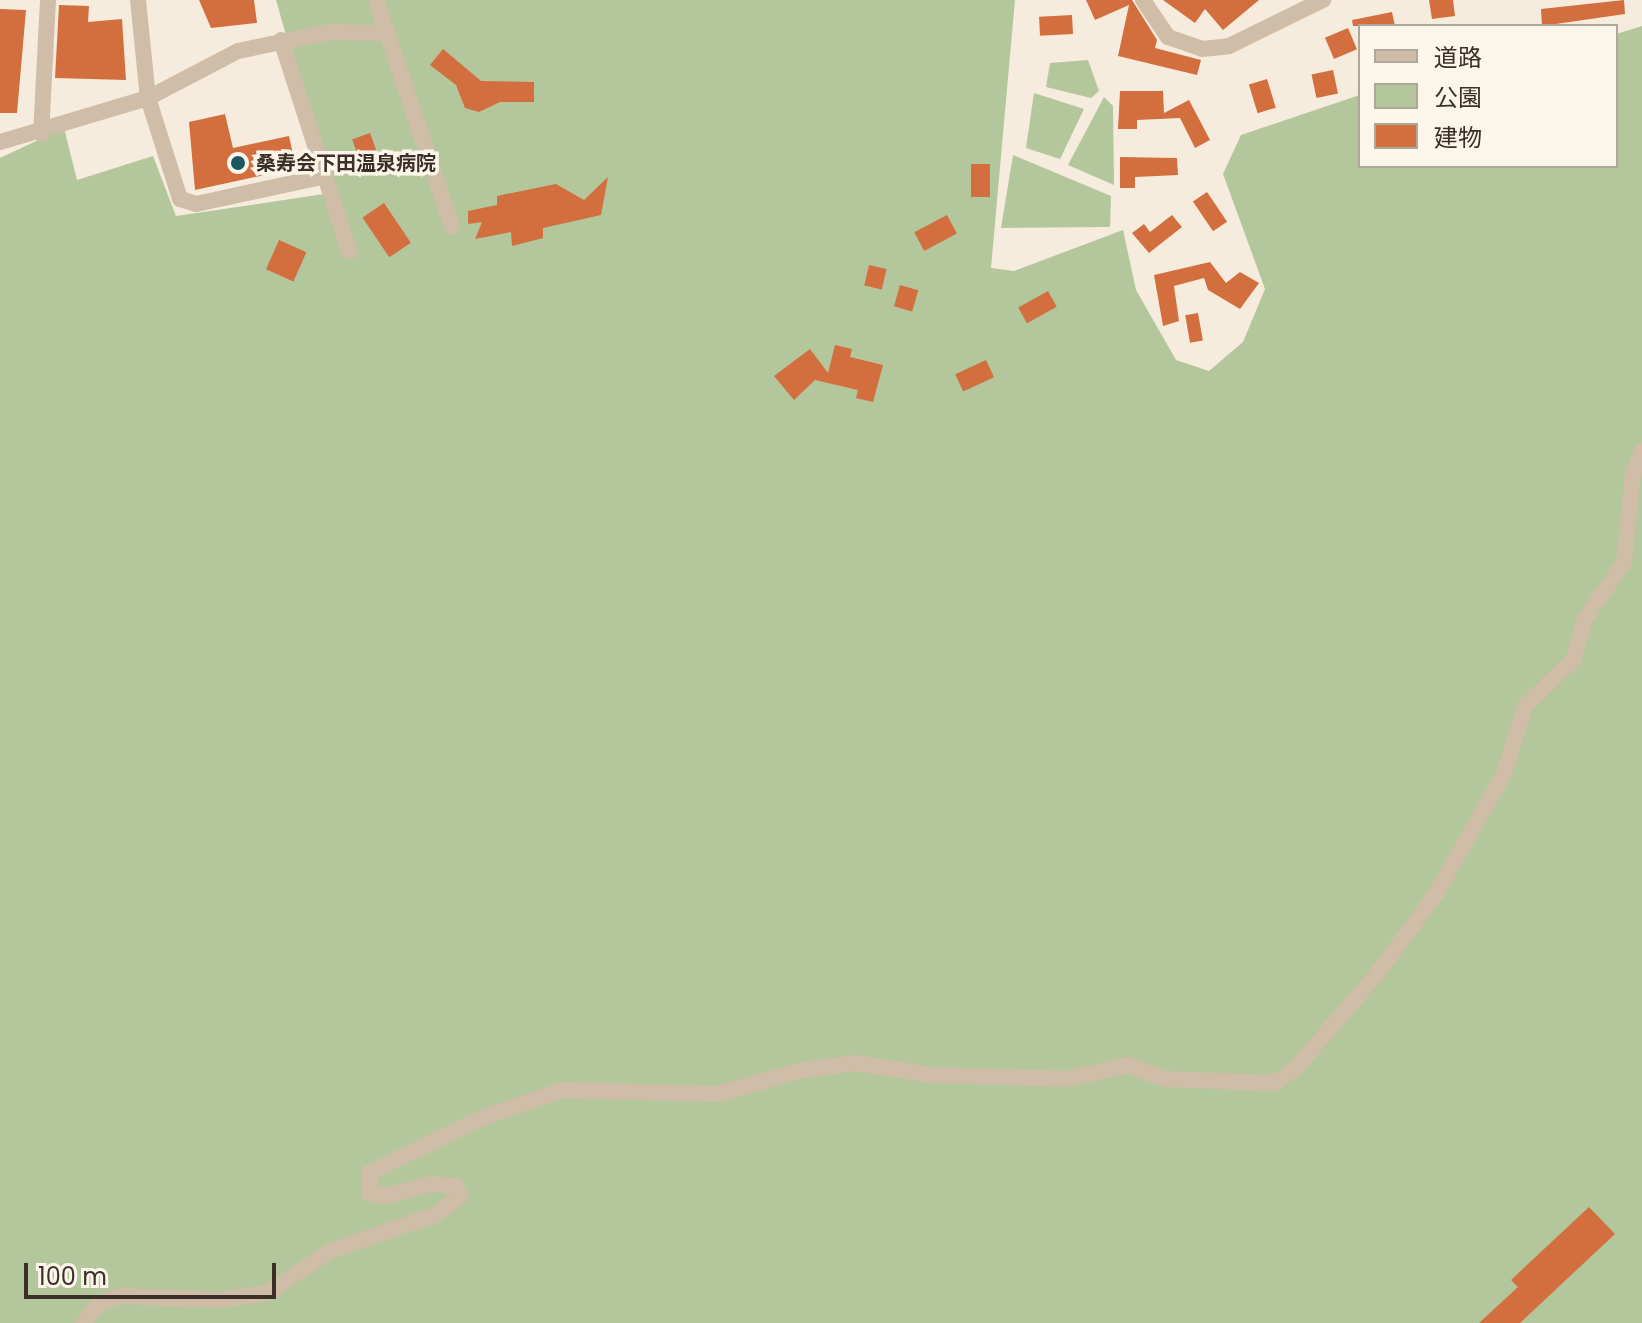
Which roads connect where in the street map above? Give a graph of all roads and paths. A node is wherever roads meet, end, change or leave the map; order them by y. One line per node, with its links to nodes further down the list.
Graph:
1 (48, 0): 9 (street)
2 (138, 0): 8 (street)
3 (376, 0): 6 (street)
4 (1143, 0): 5 (street)
5 (1315, 2)
6 (388, 33): 7 (street); 12 (street)
7 (281, 40): 8 (street); 11 (street)
8 (148, 98): 9 (street); 11 (street)
9 (41, 134): 10 (street)
10 (0, 142)
11 (325, 176): 13 (street)
12 (452, 227)
13 (349, 251)
14 (1642, 451): 15 (street)
15 (84, 1323)

